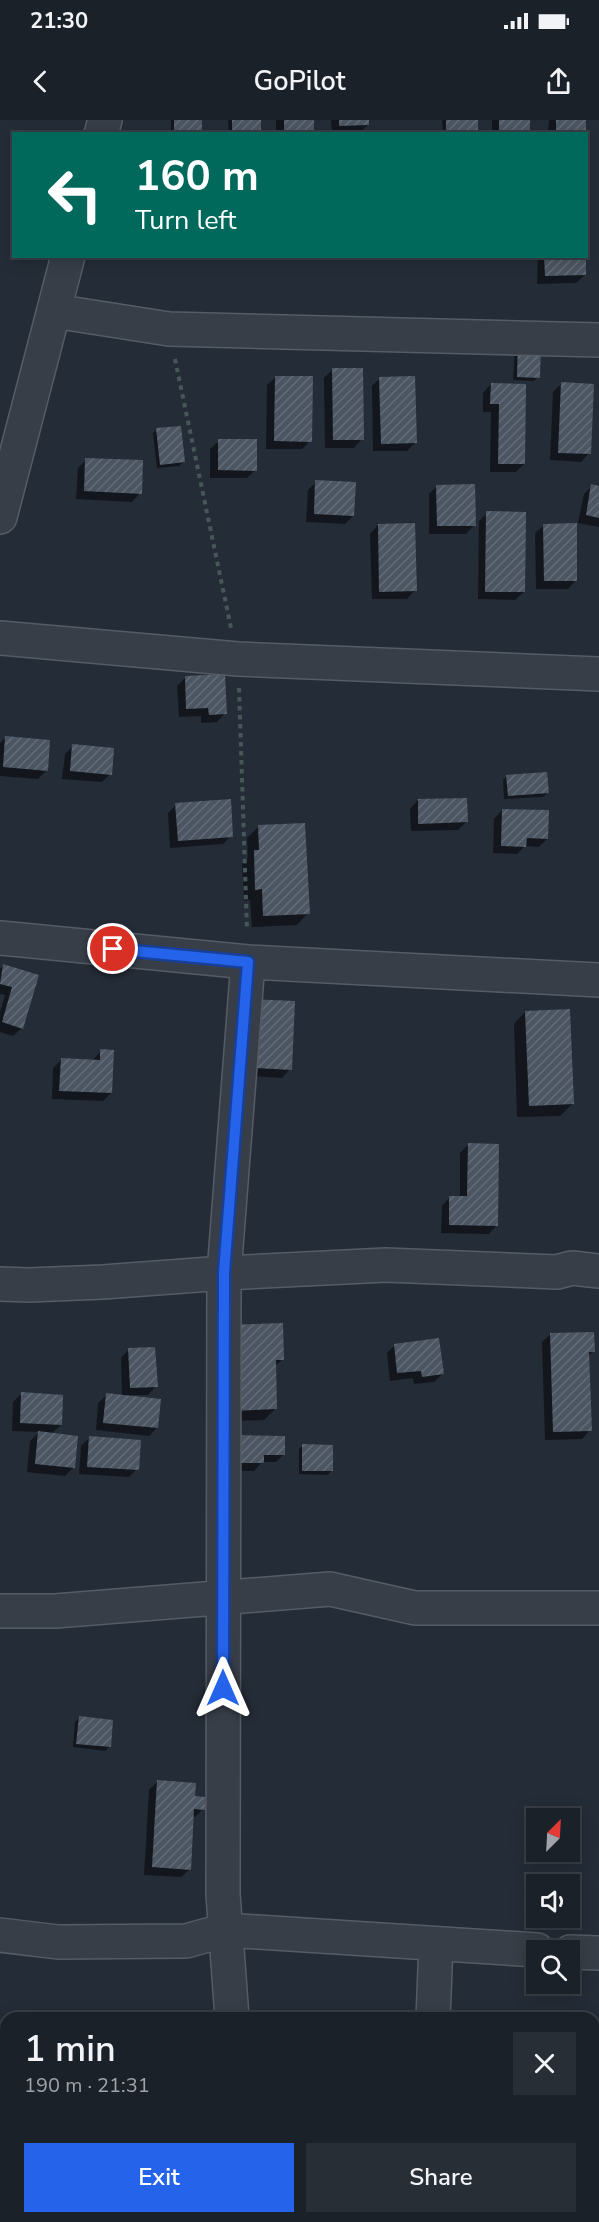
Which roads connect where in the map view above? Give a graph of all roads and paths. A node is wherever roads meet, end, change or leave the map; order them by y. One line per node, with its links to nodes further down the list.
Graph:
1 (67, 258): 2 (street)
2 (54, 311): 3 (street); 4 (street)
3 (599, 340)
4 (0, 517)
5 (0, 638): 6 (street)
6 (599, 674)
7 (0, 938): 8 (street)
8 (248, 962): 9 (street); 11 (street)
9 (599, 980)
10 (599, 1271): 11 (street)
11 (224, 1273): 12 (street); 13 (street)
12 (0, 1284)
13 (224, 1596): 14 (street); 15 (street); 16 (street)
14 (599, 1608)
15 (0, 1611)
16 (226, 1930): 17 (street); 18 (street); 22 (street)
17 (0, 1935)
18 (436, 1944): 19 (street); 23 (street)
19 (526, 1949)
20 (580, 1952): 21 (street)
21 (599, 1953)
22 (232, 2012)
23 (433, 2012)

